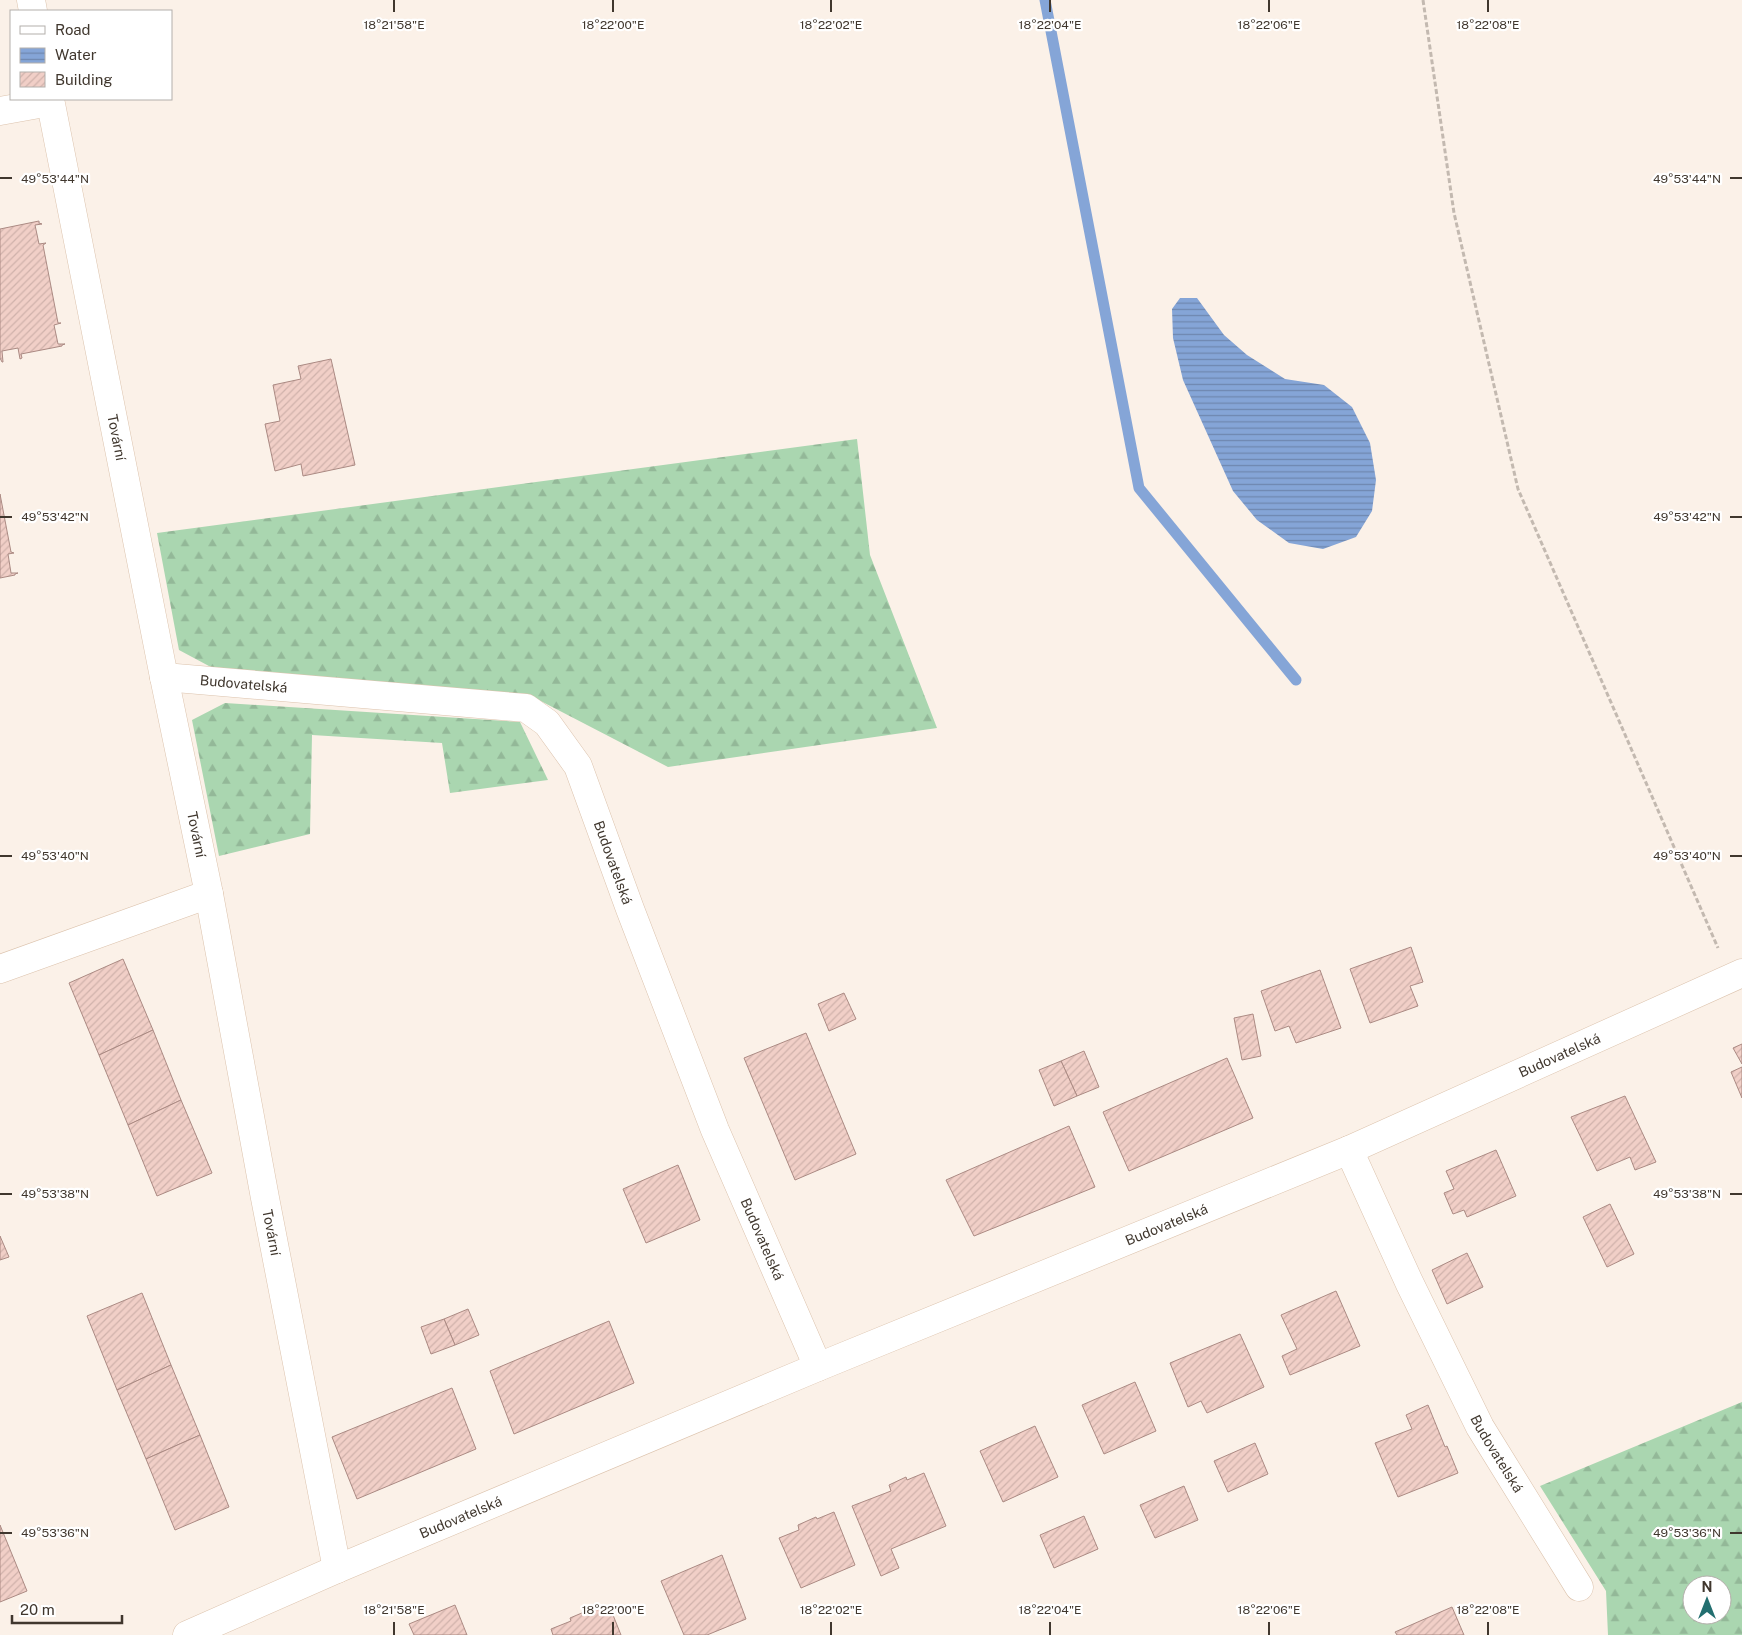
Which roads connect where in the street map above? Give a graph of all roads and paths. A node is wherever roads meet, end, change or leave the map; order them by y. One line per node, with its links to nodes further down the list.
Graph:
1 (1423, 0): 7 (path)
2 (50, 100): 3 (street, Tovární); 4 (street, Tovární)
3 (0, 111)
4 (164, 677): 5 (street, Tovární); 9 (street, Budovatelská)
5 (209, 894): 6 (street); 10 (street, Tovární)
6 (0, 969)
7 (1736, 976): 8 (street, Budovatelská)
8 (1350, 1150): 9 (street, Budovatelská); 11 (street, Budovatelská)
9 (818, 1367): 10 (street, Budovatelská)
10 (337, 1569): 12 (street, Budovatelská)
11 (1579, 1587)
12 (187, 1635)

